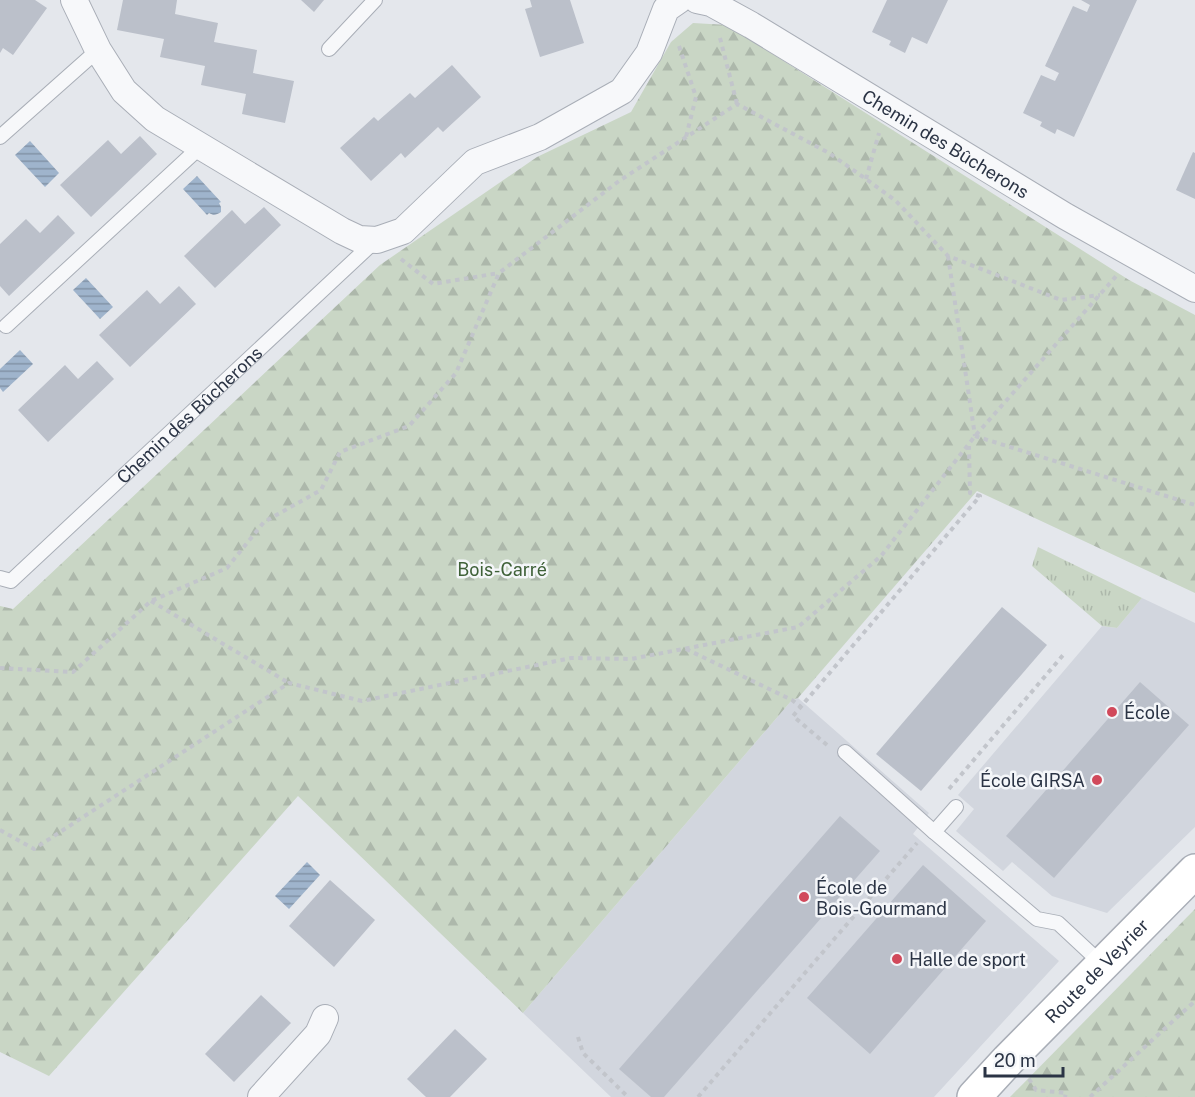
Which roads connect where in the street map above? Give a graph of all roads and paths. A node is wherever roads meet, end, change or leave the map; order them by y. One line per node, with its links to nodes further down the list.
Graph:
1 (74, 0): 6 (street)
2 (375, 0): 5 (lane)
3 (704, 1): 7 (path); 8 (street, Chemin des Bûcherons)
4 (669, 3): 10 (path); 13 (street, Chemin des Bûcherons)
5 (329, 49)
6 (98, 50): 9 (lane); 11 (street)
7 (737, 104): 10 (path); 12 (path)
8 (886, 108): 12 (path); 16 (street, Chemin des Bûcherons)
9 (0, 137)
10 (686, 138): 15 (path)
11 (200, 147): 13 (street); 17 (lane)
12 (866, 179): 14 (path)
13 (377, 240): 15 (path); 21 (lane, Chemin des Bûcherons)
14 (948, 256): 18 (path); 18 (path)
15 (499, 273): 22 (path)
16 (1195, 289)
17 (6, 326)
18 (975, 436): 19 (path); 20 (path)
19 (969, 445): 23 (path); 27 (path)
20 (1195, 505)
21 (0, 578)
22 (151, 601): 25 (path); 26 (path)
23 (685, 649): 26 (path); 27 (path)
24 (1064, 654): 29 (path)
25 (0, 668)
26 (288, 683): 31 (path)
27 (801, 707): 28 (path)
28 (845, 752): 32 (lane)
29 (947, 791)
30 (956, 807): 32 (lane)
31 (0, 830)
32 (932, 830): 34 (lane); 41 (path)
33 (1195, 871): 34 (street, Route de Veyrier)
34 (1102, 964): 38 (street, Route de Veyrier)
35 (1195, 1001): 44 (path)
36 (325, 1018): 39 (street)
37 (578, 1037): 40 (path)
38 (1014, 1054): 42 (street, Route de Veyrier); 43 (path)
39 (261, 1097)
40 (628, 1097)
41 (698, 1097)
42 (974, 1097)
43 (1065, 1097)
44 (1090, 1097)

